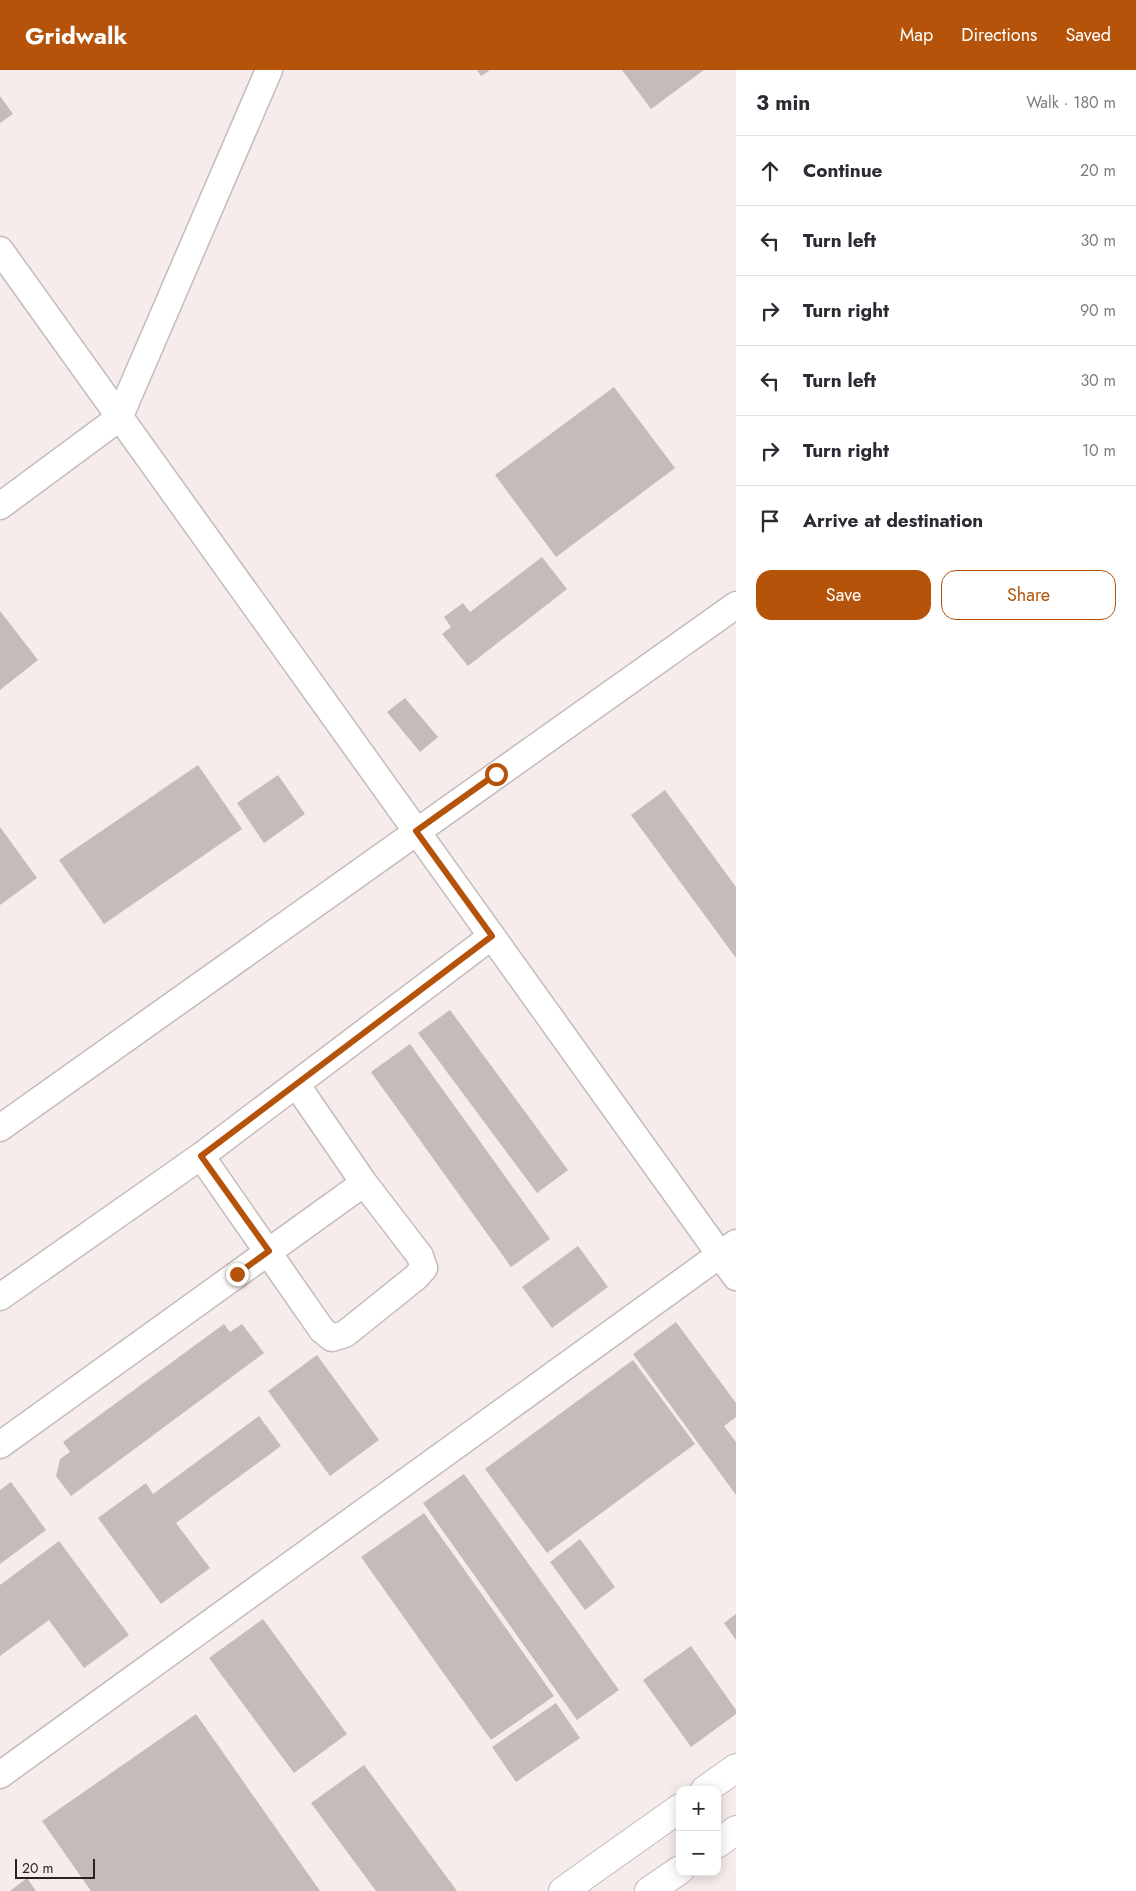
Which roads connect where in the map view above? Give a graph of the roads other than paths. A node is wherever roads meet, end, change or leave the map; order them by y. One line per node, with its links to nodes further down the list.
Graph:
1 (269, 70): 3 (street)
2 (0, 250): 3 (street)
3 (119, 418): 4 (street); 6 (street)
4 (0, 506)
5 (736, 605): 6 (street)
6 (416, 831): 7 (street); 9 (street)
7 (492, 936): 8 (street); 12 (street)
8 (296, 1084): 10 (street); 11 (street)
9 (0, 1128)
10 (201, 1156): 13 (street); 15 (street)
11 (364, 1183): 13 (street); 13 (street)
12 (728, 1249): 14 (street); 18 (street)
13 (269, 1251): 16 (street)
14 (736, 1277)
15 (0, 1297)
16 (0, 1445)
17 (736, 1768): 19 (main road)
18 (0, 1775)
19 (711, 1786)
20 (676, 1811): 24 (main road)
21 (736, 1830): 22 (main road)
22 (721, 1841)
23 (676, 1873): 25 (main road)
24 (563, 1891)
25 (650, 1891)

